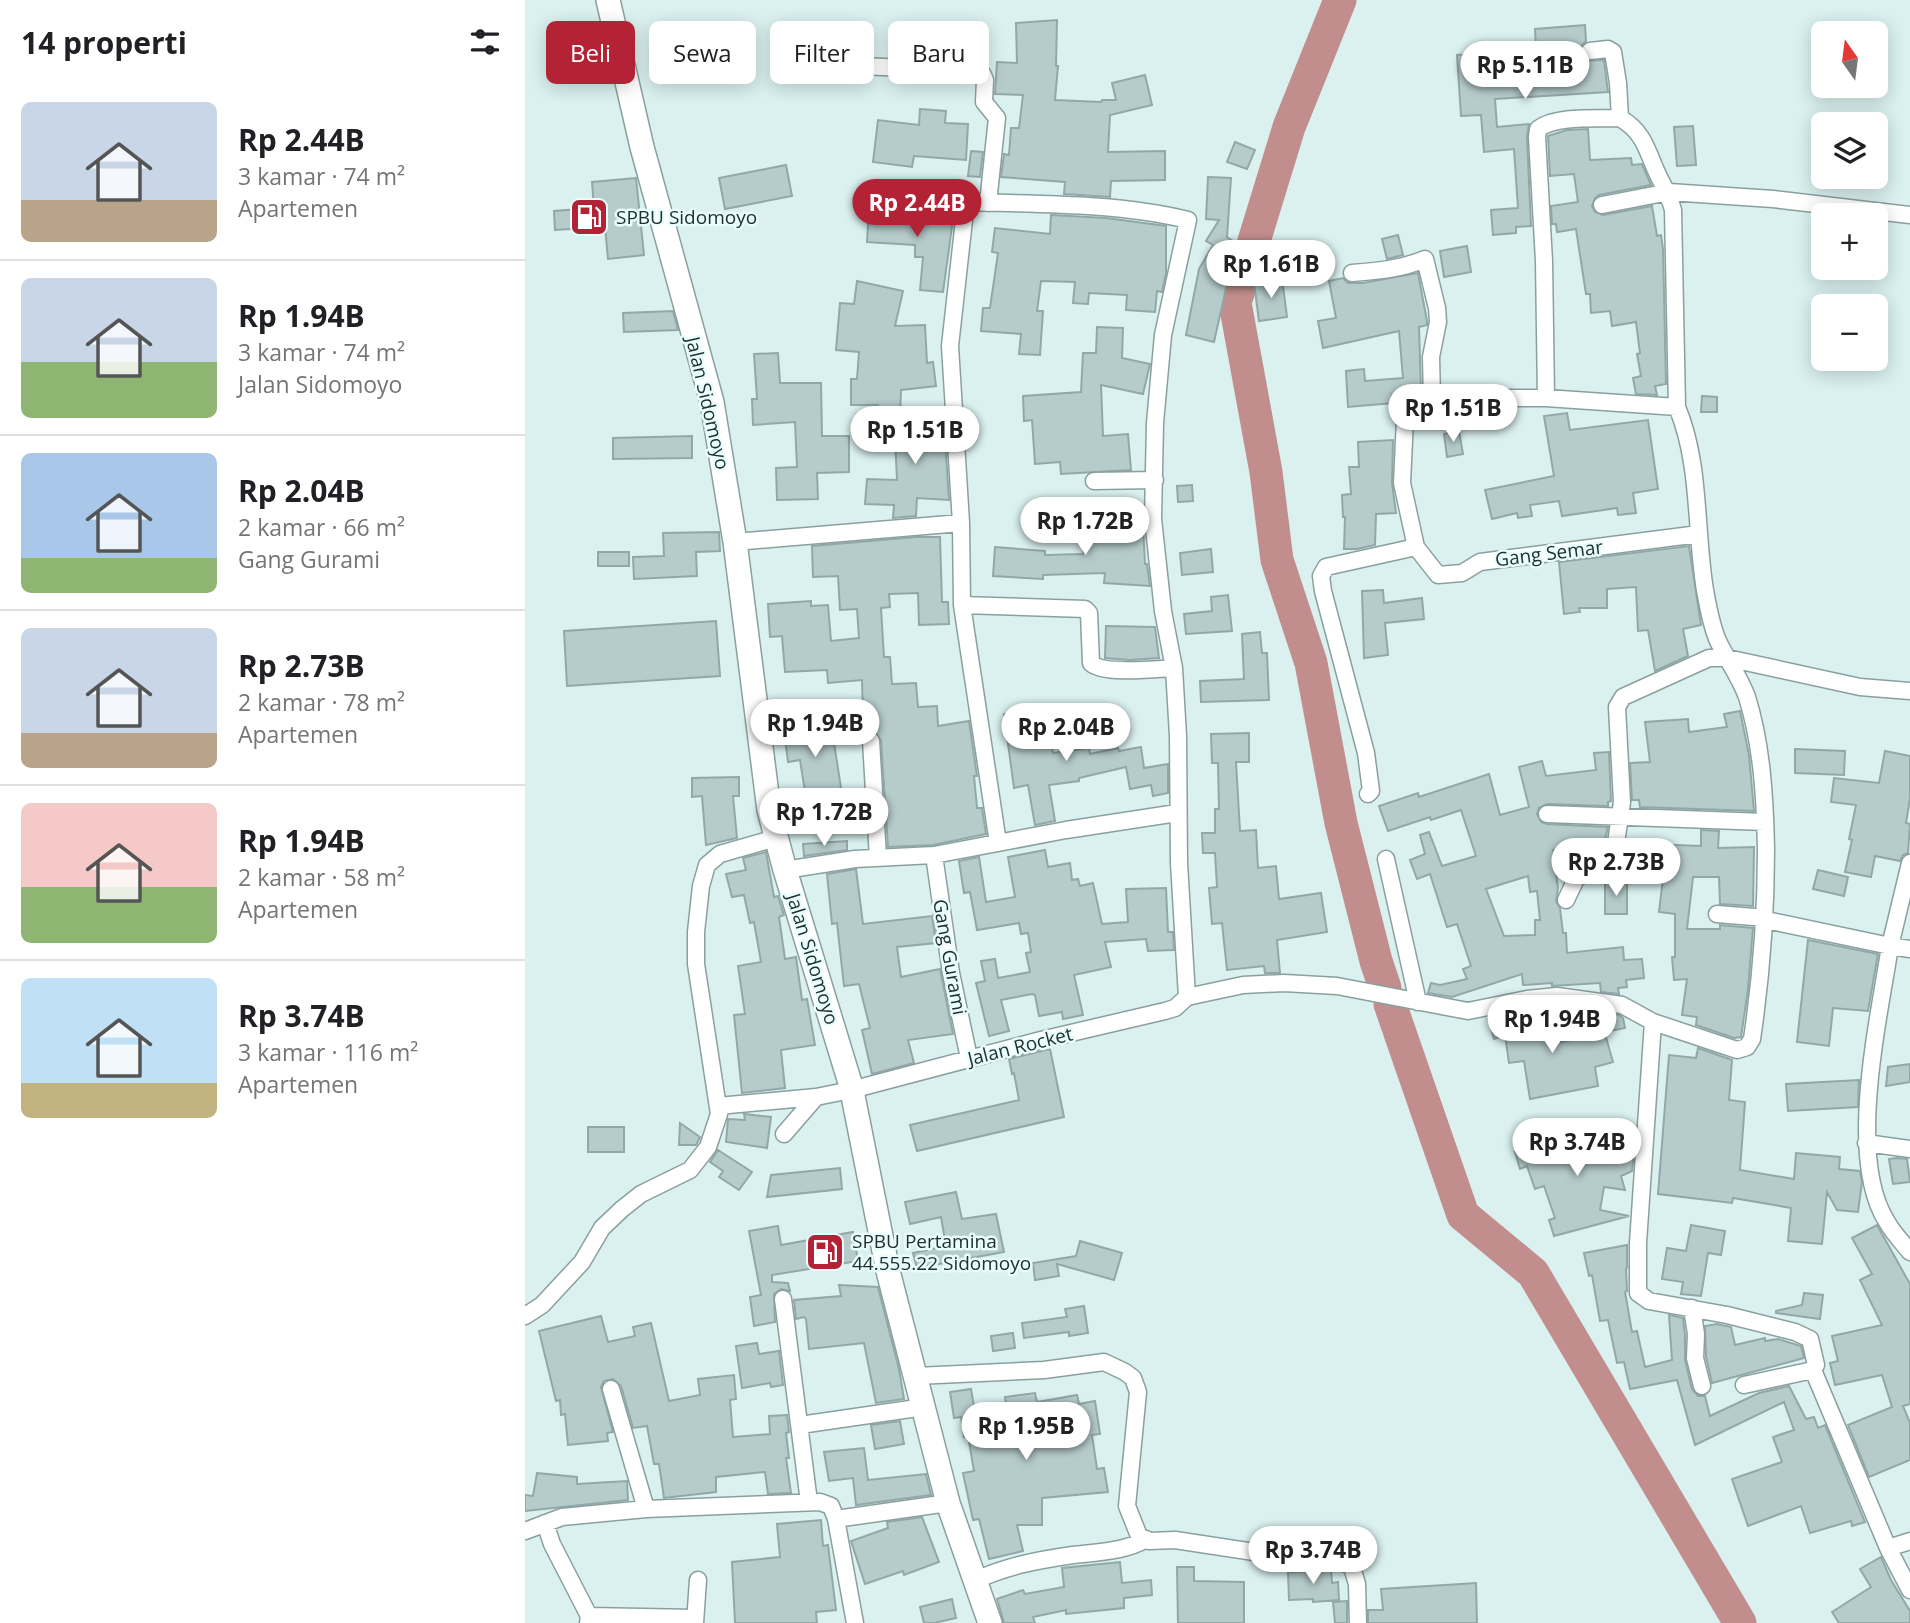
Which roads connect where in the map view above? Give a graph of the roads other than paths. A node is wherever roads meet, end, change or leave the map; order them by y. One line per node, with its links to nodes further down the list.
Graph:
1 (608, 0): 19 (main road, Jalan Sidomoyo)
2 (1590, 51): 4 (street)
3 (874, 67): 8 (street)
4 (1620, 118): 5 (street); 13 (street)
5 (1669, 192): 9 (street); 10 (street); 14 (street)
6 (868, 197): 7 (street)
7 (966, 202): 8 (street); 17 (street)
8 (988, 203): 15 (street)
9 (1602, 205)
10 (1910, 215)
11 (1353, 273): 12 (street)
12 (1432, 398): 13 (street); 20 (street)
13 (1546, 398): 14 (street)
14 (1678, 407): 18 (street)
15 (1155, 480): 16 (street); 23 (street)
16 (1094, 481)
17 (961, 523): 19 (street); 21 (street)
18 (1699, 534): 20 (street, Gang Semar); 22 (street)
19 (735, 542): 31 (main road, Jalan Sidomoyo)
20 (1416, 547): 26 (street)
21 (962, 605): 23 (street); 32 (street)
22 (1727, 658): 24 (street); 29 (street); 30 (street)
23 (1174, 668): 27 (street)
24 (1910, 691)
25 (871, 740): 34 (street)
26 (1368, 794)
27 (1177, 813): 32 (street); 43 (street)
28 (1547, 814): 29 (street)
29 (1621, 816): 30 (street); 38 (street)
30 (1765, 822): 40 (street)
31 (776, 838): 37 (main road, Jalan Sidomoyo); 49 (street)
32 (998, 843): 33 (street)
33 (934, 855): 34 (street); 46 (street, Gang Gurami)
34 (878, 858): 37 (street)
35 (1386, 859): 44 (street)
36 (1910, 863): 41 (street)
37 (785, 870): 47 (main road, Jalan Sidomoyo)
38 (1566, 900)
39 (1717, 914): 40 (street)
40 (1766, 919): 41 (street); 45 (street, Jalan Rocket)
41 (1889, 946): 42 (street); 51 (street)
42 (1910, 949)
43 (1187, 997): 44 (street, Jalan Rocket); 46 (street, Jalan Rocket)
44 (1418, 1002): 45 (street, Jalan Rocket)
45 (1653, 1022): 55 (street)
46 (969, 1058): 47 (street, Jalan Rocket)
47 (851, 1090): 48 (street, Jalan Rocket); 58 (main road, Jalan Sidomoyo)
48 (816, 1097): 49 (street, Jalan Rocket); 50 (street)
49 (718, 1106): 56 (street)
50 (784, 1134)
51 (1866, 1143): 52 (street); 53 (street)
52 (1910, 1149)
53 (1910, 1252)
54 (783, 1299): 63 (street)
55 (1692, 1308): 57 (street); 60 (street)
56 (525, 1315)
57 (1813, 1370): 59 (street); 72 (street)
58 (916, 1376): 62 (main road, Jalan Sidomoyo); 70 (street)
59 (1744, 1385)
60 (1702, 1386)
61 (611, 1389): 66 (street)
62 (924, 1407): 63 (street); 65 (main road, Jalan Sidomoyo)
63 (800, 1425): 64 (street)
64 (809, 1502): 66 (street); 67 (street)
65 (948, 1503): 67 (street); 74 (main road, Jalan Sidomoyo)
66 (646, 1509): 68 (street)
67 (836, 1519): 78 (street)
68 (545, 1523): 69 (street); 76 (street)
69 (525, 1531)
70 (1146, 1539): 74 (street); 80 (street)
71 (1910, 1541): 72 (street)
72 (1888, 1548): 75 (street)
73 (698, 1580): 77 (street)
74 (974, 1581): 79 (main road, Jalan Sidomoyo)
75 (1910, 1590)
76 (588, 1620): 77 (street)
77 (695, 1620)
78 (855, 1623)
79 (990, 1623)
80 (1358, 1623)

